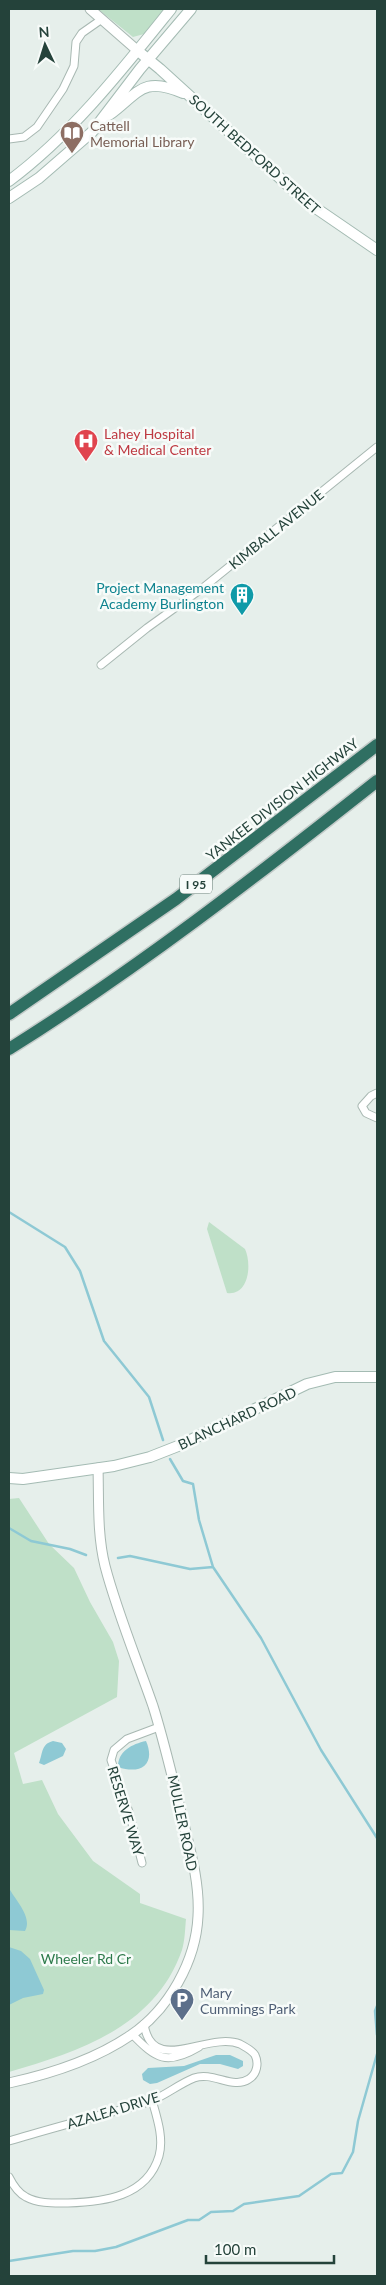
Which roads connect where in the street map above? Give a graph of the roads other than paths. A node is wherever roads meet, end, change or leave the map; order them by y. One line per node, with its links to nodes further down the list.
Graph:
1 (90, 9): 4 (street)
2 (171, 9): 5 (main road)
3 (191, 9): 6 (main road)
4 (102, 19): 5 (street); 9 (street)
5 (138, 51): 6 (main road, SOUTH BEDFORD STREET); 10 (main road)
6 (149, 59): 7 (main road, SOUTH BEDFORD STREET); 8 (main road)
7 (191, 97): 8 (main road); 12 (main road, SOUTH BEDFORD STREET)
8 (106, 117): 11 (main road)
9 (9, 140)
10 (9, 181)
11 (9, 198)
12 (377, 250)
13 (377, 446): 14 (street, KIMBALL AVENUE)
14 (101, 664)
15 (377, 745): 17 (highway, YANKEE DIVISION HIGHWAY / I 95)
16 (377, 781): 18 (highway, I 95)
17 (9, 1014)
18 (9, 1049)
19 (377, 1093): 20 (street)
20 (377, 1118)
21 (377, 1377): 22 (main road, BLANCHARD ROAD)
22 (98, 1468): 23 (main road, BLANCHARD ROAD); 24 (street, MULLER ROAD)
23 (9, 1478)
24 (159, 1727): 25 (street, RESERVE WAY); 26 (street, MULLER ROAD)
25 (142, 1863)
26 (144, 2024): 27 (street, MULLER ROAD); 28 (street, AZALEA DRIVE)
27 (132, 2034): 28 (street, AZALEA DRIVE); 29 (street, MULLER ROAD)
28 (201, 2045): 30 (street, AZALEA DRIVE)
29 (9, 2083)
30 (152, 2100): 31 (street, AZALEA DRIVE); 32 (street)
31 (9, 2141)
32 (9, 2177)

